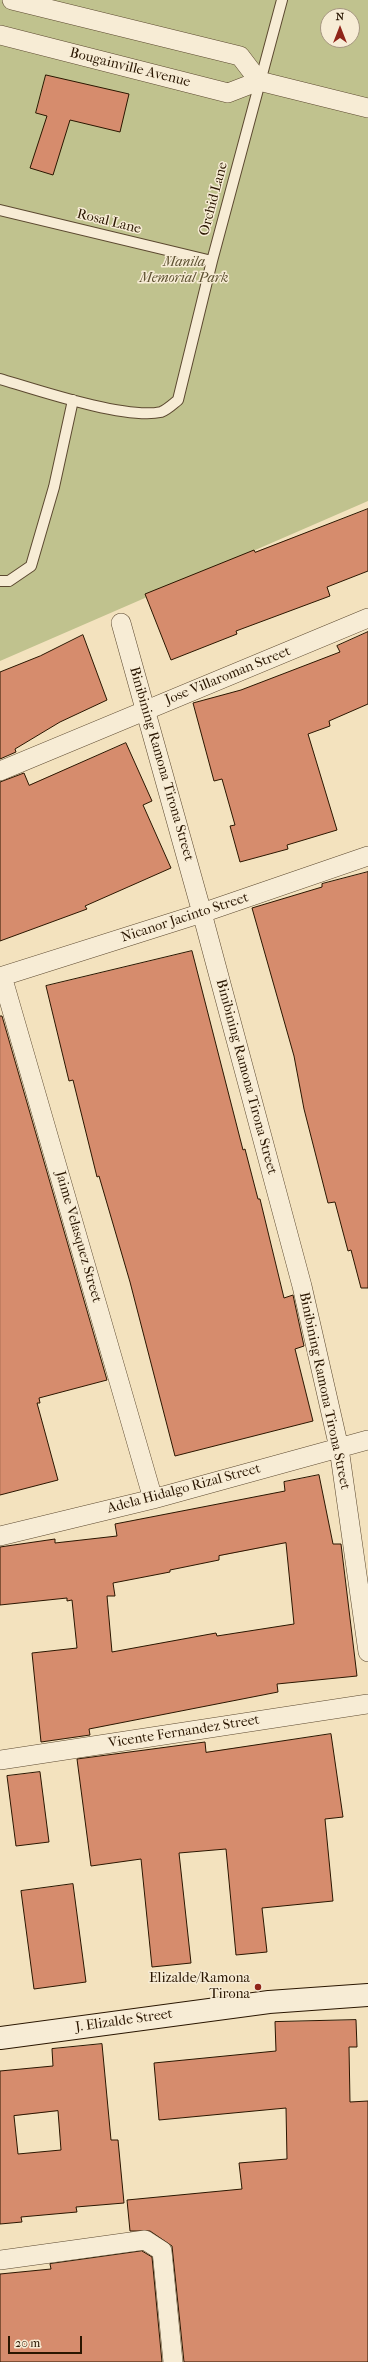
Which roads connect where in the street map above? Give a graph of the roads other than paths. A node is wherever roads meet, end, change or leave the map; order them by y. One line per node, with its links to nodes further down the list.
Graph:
1 (12, 0): 4 (street)
2 (282, 0): 4 (lane, Orchid Lane)
3 (0, 35): 4 (street, Bougainville Avenue)
4 (259, 80): 5 (street); 7 (lane, Orchid Lane)
5 (368, 108)
6 (0, 210): 7 (lane, Rosal Lane)
7 (212, 261): 9 (lane, Orchid Lane)
8 (0, 379): 9 (lane)
9 (73, 400): 10 (lane)
10 (0, 581)
11 (368, 618): 13 (street, Jose Villaroman Street)
12 (121, 623): 13 (street, Binibining Ramona Tirona Street)
13 (146, 710): 14 (street, Jose Villaroman Street); 16 (street, Binibining Ramona Tirona Street)
14 (0, 771)
15 (368, 856): 16 (street, Nicanor Jacinto Street)
16 (202, 913): 17 (street, Nicanor Jacinto Street); 19 (street, Binibining Ramona Tirona Street)
17 (1, 977): 20 (street, Jaime Velasquez Street)
18 (368, 1440): 19 (street, Adela Hidalgo Rizal Street)
19 (339, 1448): 20 (street, Adela Hidalgo Rizal Street); 22 (street, Binibining Ramona Tirona Street)
20 (153, 1499): 21 (street, Adela Hidalgo Rizal Street)
21 (0, 1536)
22 (368, 1652)
23 (368, 1704): 24 (street, Vicente Fernandez Street)
24 (0, 1760)
25 (368, 1995): 26 (street, J. Elizalde Street)
26 (0, 2038)
27 (0, 2260): 28 (street)
28 (173, 2362)

